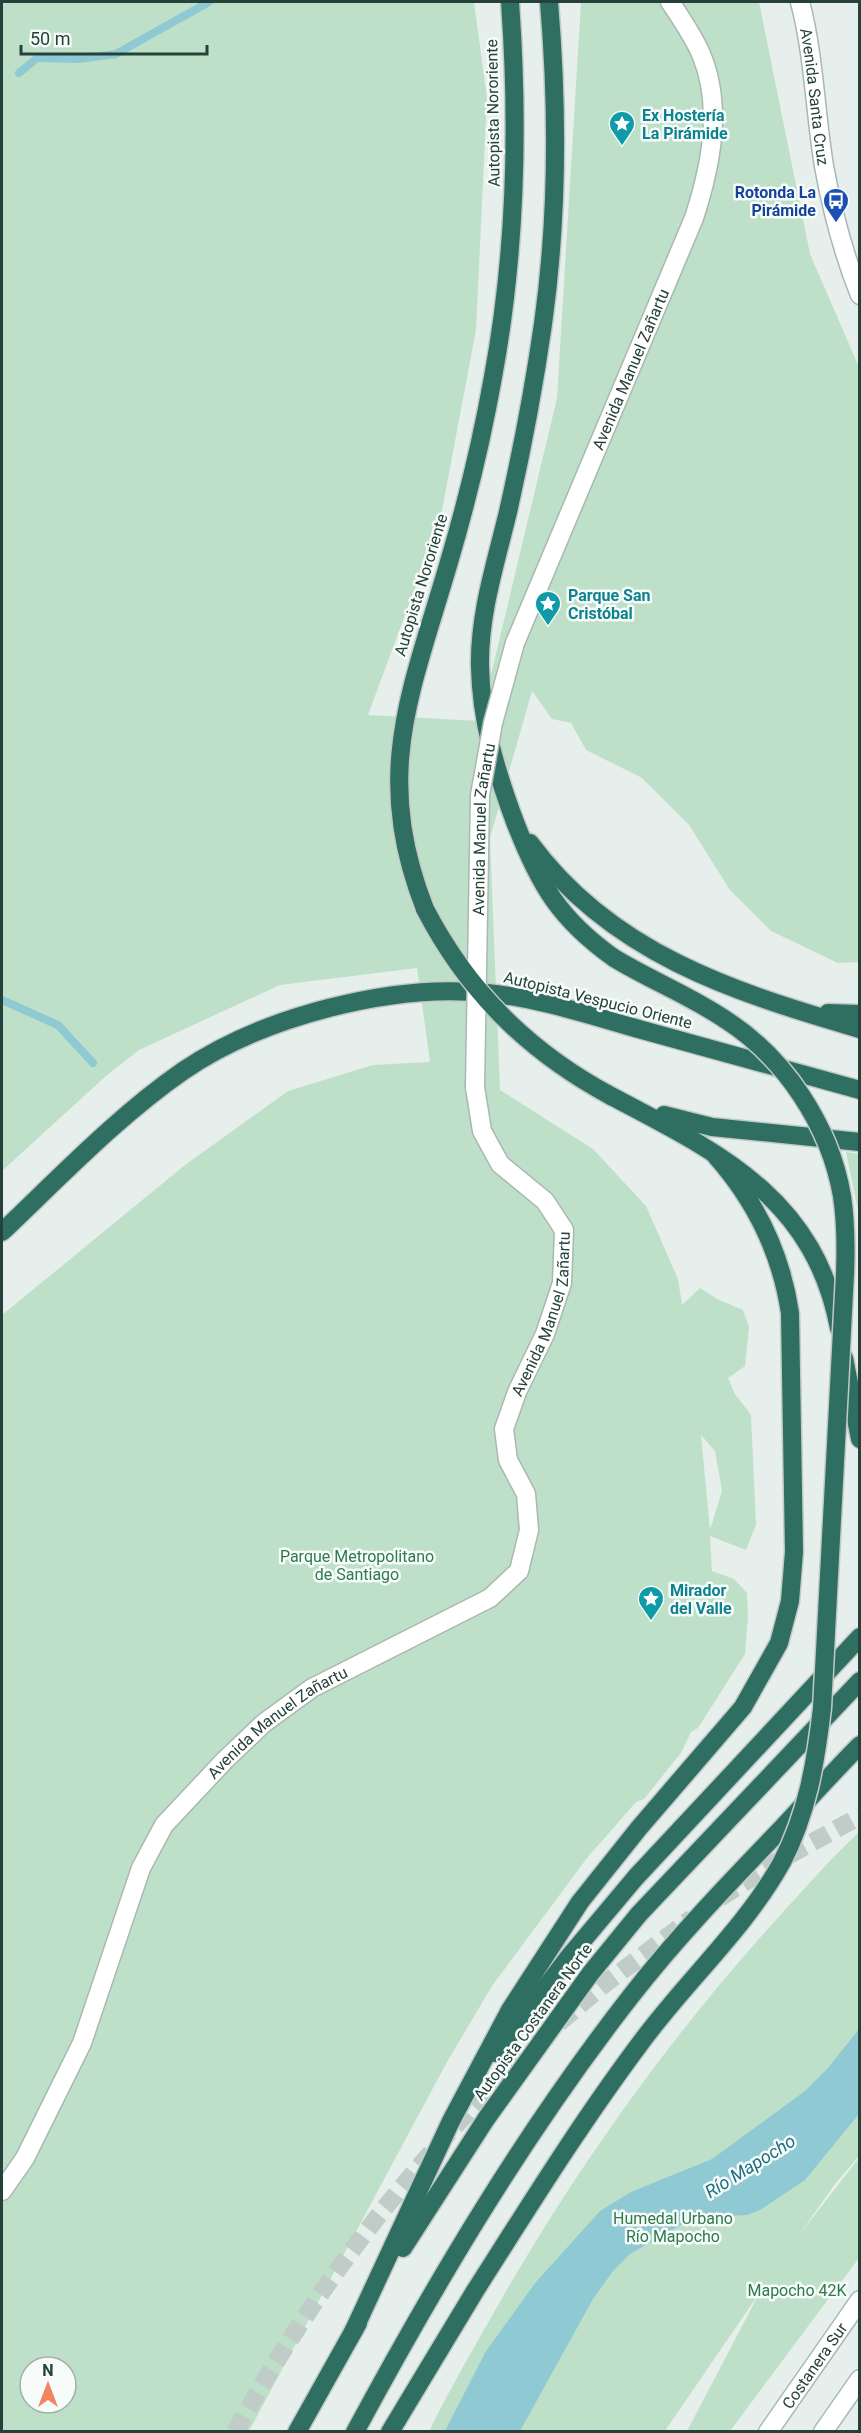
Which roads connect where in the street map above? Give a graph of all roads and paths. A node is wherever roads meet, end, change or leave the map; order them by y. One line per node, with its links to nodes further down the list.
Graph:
1 (510, 2): 13 (highway, Autopista Nororiente, bridge)
2 (549, 2): 6 (highway)
3 (670, 2): 22 (street, Avenida Manuel Zañartu, bridge)
4 (800, 2): 5 (street, Avenida Santa Cruz)
5 (860, 295)
6 (516, 824): 7 (highway); 28 (highway, bridge)
7 (791, 1010): 8 (highway); 9 (highway)
8 (860, 1014)
9 (860, 1028)
10 (814, 1077): 11 (highway); 12 (highway, Autopista Vespucio Oriente); 16 (highway, Autopista Vespucio Oriente)
11 (860, 1083)
12 (860, 1090)
13 (611, 1096): 14 (highway); 15 (highway)
14 (860, 1142)
15 (716, 1155): 17 (highway); 21 (highway)
16 (2, 1232)
17 (860, 1439)
18 (860, 1637): 21 (highway)
19 (860, 1681): 24 (highway, Autopista Costanera Norte)
20 (860, 1745): 27 (highway)
21 (471, 2087): 24 (highway)
22 (2, 2191)
23 (860, 2300): 29 (street, Costanera Sur)
24 (353, 2332): 26 (highway, Autopista Costanera Norte)
25 (859, 2379): 30 (street); 31 (street)
26 (297, 2432)
27 (355, 2432)
28 (390, 2432)
29 (768, 2432)
30 (823, 2432)
31 (839, 2432)

